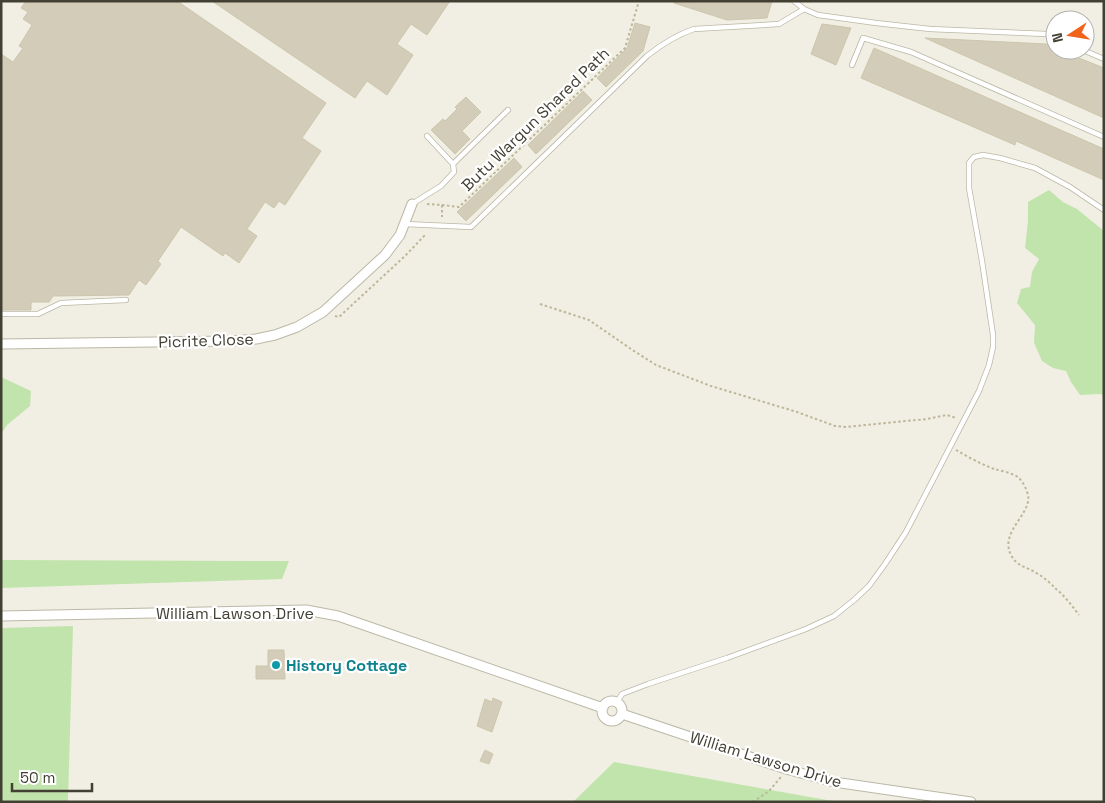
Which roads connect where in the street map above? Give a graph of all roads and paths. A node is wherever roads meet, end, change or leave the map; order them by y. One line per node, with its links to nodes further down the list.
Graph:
1 (639, 1): 11 (path, Butu Wargun Shared Path)
2 (794, 1): 3 (lane)
3 (804, 9): 4 (lane); 13 (lane)
4 (1045, 34)
5 (852, 65): 8 (lane)
6 (508, 110): 9 (lane)
7 (427, 136): 9 (lane)
8 (1104, 138)
9 (454, 164): 10 (lane)
10 (412, 204): 13 (street, Picrite Close)
11 (442, 205)
12 (1104, 210): 18 (lane)
13 (404, 224): 17 (street, Picrite Close)
14 (126, 300): 16 (lane)
15 (540, 304): 18 (path)
16 (1, 314)
17 (1, 344)
18 (963, 421): 19 (lane)
19 (950, 446): 20 (path); 22 (lane)
20 (1079, 615)
21 (1, 616): 23 (street, William Lawson Drive)
22 (617, 702): 23 (street); 24 (street)
23 (603, 708): 24 (street, William Lawson Drive)
24 (622, 714): 27 (street, William Lawson Drive)
25 (778, 780): 26 (path)
26 (753, 802)
27 (971, 802)

